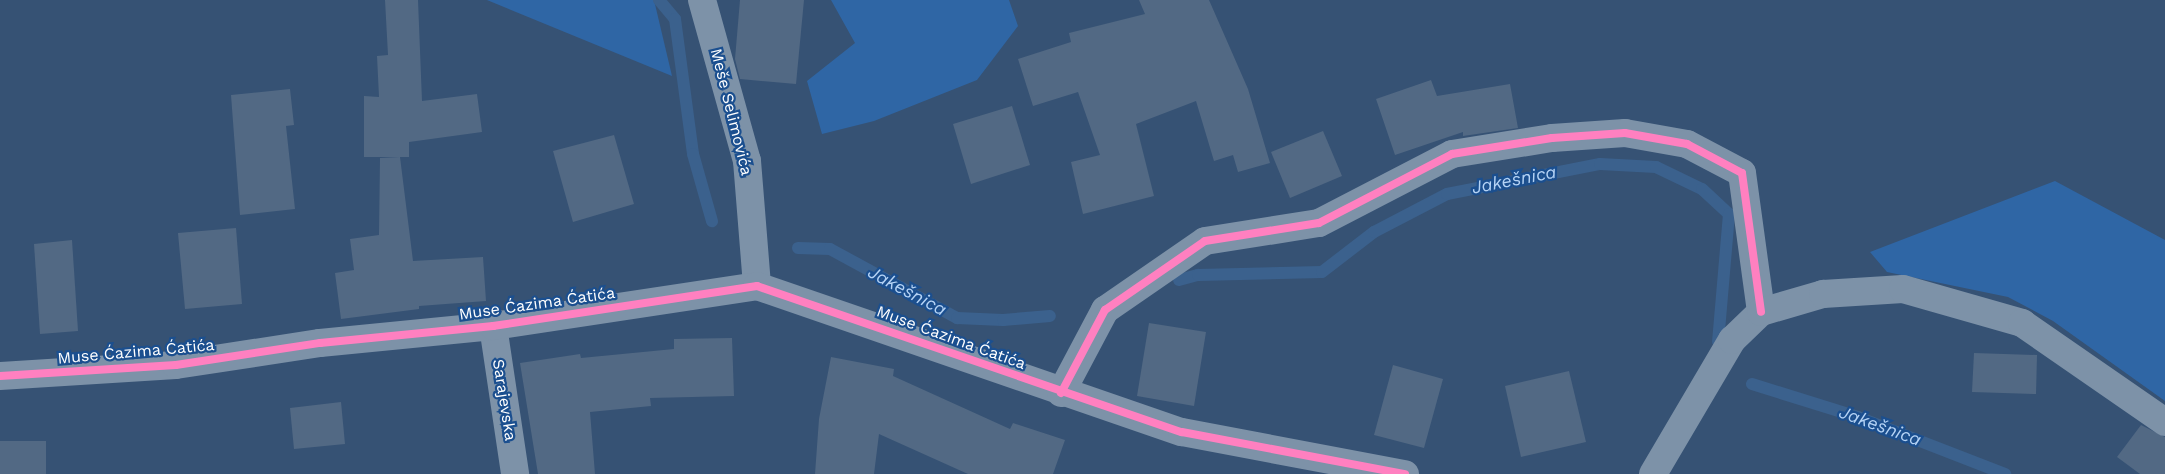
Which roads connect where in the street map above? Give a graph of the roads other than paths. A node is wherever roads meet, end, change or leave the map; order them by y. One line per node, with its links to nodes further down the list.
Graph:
1 (702, 0): 2 (street, Meše Selimovića)
2 (757, 286): 4 (street, Muse Ćazima Ćatića); 6 (street, Muse Ćazima Ćatića)
3 (1761, 312): 6 (street); 7 (street); 10 (street)
4 (493, 326): 5 (street, Muse Ćazima Ćatića); 8 (street, Sarajevska)
5 (0, 373)
6 (1061, 393): 9 (street, Muse Ćazima Ćatića)
7 (2165, 422)
8 (515, 474)
9 (1405, 474)
10 (1653, 474)

